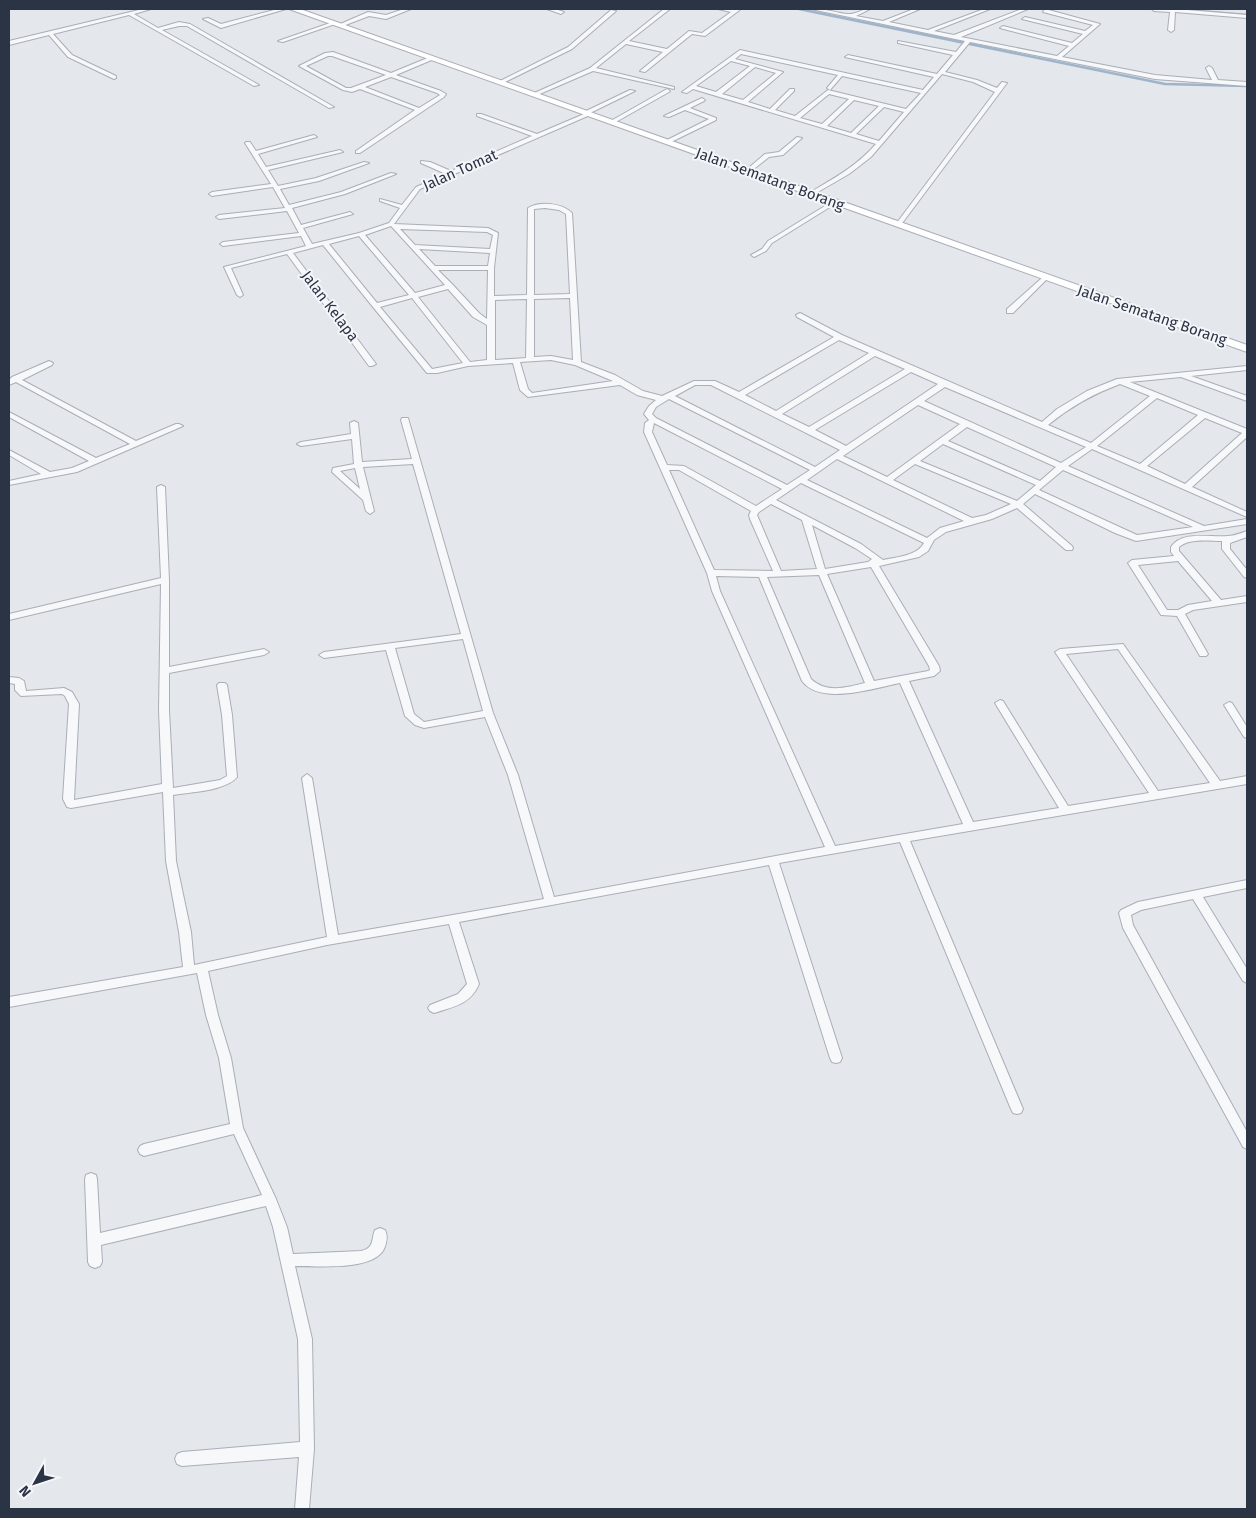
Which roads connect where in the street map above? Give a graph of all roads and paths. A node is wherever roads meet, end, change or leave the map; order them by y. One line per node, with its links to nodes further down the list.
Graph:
1 (148, 9): 19 (street)
2 (283, 9): 22 (street)
3 (294, 9): 24 (street); 26 (street, Jalan Sematang Borang)
4 (408, 9): 26 (street)
5 (550, 9): 18 (street)
6 (667, 9): 35 (street)
7 (720, 9): 14 (street)
8 (814, 9): 20 (street)
9 (868, 9): 20 (street)
10 (918, 9): 25 (street)
11 (988, 9): 30 (street)
12 (1026, 9): 33 (street)
13 (1154, 9): 15 (street)
14 (736, 10): 40 (street)
15 (1174, 10): 21 (street); 29 (street)
16 (614, 11): 54 (street)
17 (1045, 11): 32 (street)
18 (561, 12)
19 (129, 13): 28 (street); 31 (street)
20 (851, 16): 25 (street)
21 (1247, 17)
22 (206, 19)
23 (1025, 19): 32 (street)
24 (256, 23)
25 (884, 23): 30 (street)
26 (338, 24): 34 (street); 43 (street, Jalan Sematang Borang)
27 (1003, 28): 39 (street)
28 (159, 29): 57 (street); 73 (street)
29 (1171, 30)
30 (929, 32): 33 (street)
31 (50, 33): 38 (street); 53 (street)
32 (1086, 33): 39 (street)
33 (956, 37): 37 (street)
34 (281, 41)
35 (625, 42): 40 (street); 48 (street)
36 (900, 42): 41 (street)
37 (967, 42): 41 (street); 44 (street)
38 (9, 43)
39 (1073, 44): 44 (street)
40 (668, 51): 49 (street)
41 (957, 54): 51 (street)
42 (848, 57): 51 (street)
43 (432, 58): 52 (street); 54 (street, Jalan Sematang Borang)
44 (1058, 58): 55 (street)
45 (730, 59): 46 (street); 50 (street); 60 (street)
46 (755, 65): 67 (street); 71 (street)
47 (1209, 68): 55 (street)
48 (592, 69): 68 (street); 82 (street)
49 (643, 70)
50 (841, 74): 61 (street); 66 (street)
51 (939, 74): 64 (street); 66 (street)
52 (392, 75): 59 (street); 59 (street); 75 (street)
53 (114, 77)
54 (501, 82): 68 (street, Jalan Sematang Borang)
55 (1216, 82): 58 (street)
56 (1004, 83): 64 (street)
57 (256, 84)
58 (1247, 84)
59 (361, 87): 75 (street)
60 (692, 87): 65 (street); 67 (street)
61 (830, 88)
62 (792, 90): 76 (street)
63 (632, 91): 79 (street, Jalan Tomat)
64 (998, 91): 109 (street)
65 (685, 92)
66 (925, 92): 77 (street)
67 (718, 94): 71 (street)
68 (534, 95): 79 (street, Jalan Sematang Borang)
69 (853, 98): 72 (street); 81 (street); 83 (street)
70 (702, 100): 74 (street)
71 (744, 102): 76 (street)
72 (882, 106): 77 (street); 84 (street)
73 (331, 107)
74 (685, 108): 80 (street); 88 (street)
75 (419, 110): 92 (street)
76 (772, 110): 81 (street)
77 (908, 111): 90 (street)
78 (479, 114): 85 (street)
79 (587, 114): 82 (street, Jalan Sematang Borang); 85 (street, Jalan Tomat)
80 (667, 116)
81 (796, 118): 83 (street)
82 (612, 122): 88 (street, Jalan Sematang Borang)
83 (823, 126): 84 (street)
84 (852, 135): 90 (street)
85 (536, 136): 98 (street, Jalan Tomat)
86 (314, 137): 93 (street)
87 (799, 138): 97 (street)
88 (667, 142): 97 (street, Jalan Sematang Borang)
89 (248, 143): 93 (street)
90 (879, 143): 102 (street)
91 (340, 152): 96 (street)
92 (358, 152)
93 (255, 153): 96 (street)
94 (423, 162): 98 (street)
95 (366, 163): 100 (street)
96 (265, 170): 100 (street)
97 (748, 171): 102 (street, Jalan Sematang Borang)
98 (450, 173): 105 (street, Jalan Tomat)
99 (393, 174): 106 (street)
100 (276, 187): 101 (street); 106 (street)
101 (212, 194)
102 (811, 194): 104 (street, Jalan Sematang Borang)
103 (382, 200): 105 (street)
104 (830, 206): 109 (street, Jalan Sematang Borang); 119 (street)
105 (403, 207): 110 (street, Jalan Tomat)
106 (288, 208): 108 (street); 111 (street)
107 (350, 214): 111 (street)
108 (220, 218)
109 (898, 225): 122 (street, Jalan Sematang Borang)
110 (394, 226): 112 (street); 116 (street); 117 (street)
111 (301, 231): 114 (street); 115 (street)
112 (360, 234): 113 (street); 125 (street)
113 (326, 243): 115 (street); 129 (street)
114 (223, 244)
115 (310, 247): 118 (street)
116 (414, 247): 117 (street); 120 (street)
117 (494, 251): 121 (street)
118 (289, 252): 124 (street); 139 (street, Jalan Kelapa)
119 (754, 255)
120 (434, 268): 121 (street); 123 (street)
121 (491, 268): 127 (street)
122 (1045, 278): 130 (street); 134 (street, Jalan Sematang Borang)
123 (451, 286): 125 (street); 132 (street)
124 (240, 295)
125 (413, 295): 129 (street); 142 (street)
126 (572, 296): 128 (street); 128 (street); 141 (street)
127 (492, 298): 128 (street); 132 (street)
128 (530, 298): 136 (street)
129 (375, 306): 142 (street)
130 (1010, 311)
131 (800, 315): 133 (street)
132 (490, 324): 138 (street)
133 (839, 337): 135 (street); 150 (street)
134 (1247, 349)
135 (875, 353): 143 (street); 156 (street)
136 (530, 358): 137 (street); 141 (street)
137 (516, 360): 138 (street); 148 (street)
138 (491, 361): 142 (street)
139 (371, 362)
140 (49, 363): 146 (street)
141 (577, 363): 148 (street)
142 (468, 364)
143 (911, 368): 149 (street); 164 (street)
144 (1247, 368): 145 (street)
145 (1179, 374): 147 (street); 153 (street)
146 (12, 381): 168 (street)
147 (1120, 381): 151 (street); 163 (street)
148 (622, 382): 152 (street)
149 (944, 384): 154 (street); 163 (street)
150 (739, 395): 152 (street); 156 (street)
151 (1155, 396): 157 (street); 170 (street)
152 (666, 397): 159 (street); 181 (street)
153 (1247, 399)
154 (917, 401): 161 (street); 171 (street)
155 (9, 414): 174 (street)
156 (776, 414): 164 (street)
157 (1203, 415): 165 (street); 180 (street)
158 (405, 420): 175 (street)
159 (653, 420): 179 (street); 189 (street)
160 (354, 423): 166 (street)
161 (966, 424): 167 (street); 178 (street)
162 (179, 426): 168 (street)
163 (1042, 426): 170 (street)
164 (810, 430): 171 (street)
165 (1247, 432): 188 (street)
166 (355, 436): 169 (street); 177 (street)
167 (942, 441): 176 (street); 187 (street)
168 (136, 444): 174 (street)
169 (301, 444)
170 (1092, 446): 178 (street); 180 (street)
171 (847, 450): 173 (street)
172 (9, 452): 182 (street)
173 (837, 456): 181 (street); 184 (street)
174 (96, 461): 182 (street)
175 (417, 461): 177 (street); 215 (street)
176 (914, 461): 184 (street); 192 (street)
177 (358, 464): 190 (street); 190 (street)
178 (1062, 466): 187 (street); 198 (street)
179 (664, 467): 193 (street); 206 (street)
180 (1141, 467): 188 (street)
181 (816, 470): 183 (street)
182 (49, 475): 185 (street)
183 (801, 480): 189 (street); 201 (street)
184 (888, 480): 197 (street)
185 (9, 483)
186 (161, 487): 210 (street)
187 (1038, 487): 192 (street); 198 (street)
188 (1186, 488): 195 (street)
189 (788, 490): 191 (street)
190 (365, 498): 194 (street)
191 (772, 501): 193 (street); 196 (street)
192 (1018, 504): 197 (street); 202 (street)
193 (756, 510): 207 (street)
194 (370, 511)
195 (1247, 516): 198 (street)
196 (806, 519): 204 (street); 205 (street)
197 (970, 522): 201 (street)
198 (1202, 528)
199 (1247, 534): 200 (street)
200 (1229, 538): 203 (street); 209 (street)
201 (928, 542): 204 (street)
202 (1069, 548)
203 (1179, 558): 212 (street); 213 (street)
204 (876, 562): 205 (street); 222 (street)
205 (822, 572): 207 (street); 224 (street)
206 (711, 573): 208 (street); 237 (street)
207 (778, 573): 208 (street)
208 (762, 574): 224 (street)
209 (1247, 575)
210 (165, 580): 214 (street); 220 (street)
211 (1247, 599): 212 (street)
212 (1218, 602): 213 (street)
213 (1180, 613): 218 (street)
214 (9, 617)
215 (465, 636): 216 (street); 227 (street)
216 (390, 646): 219 (street); 227 (street)
217 (264, 652): 220 (street)
218 (1204, 654)
219 (324, 656)
220 (164, 671): 232 (street)
221 (9, 680): 232 (street)
222 (904, 680): 224 (street); 235 (street)
223 (222, 684): 232 (street)
224 (872, 685)
225 (1000, 703): 234 (street)
226 (1229, 706): 228 (street)
227 (488, 713): 241 (street)
228 (1247, 734)
229 (307, 778): 243 (street)
230 (1247, 780): 231 (street)
231 (1217, 785): 233 (street); 233 (street)
232 (168, 790): 244 (street)
233 (1156, 796): 234 (street)
234 (1066, 811): 235 (street)
235 (970, 828): 236 (street)
236 (904, 839): 237 (street); 249 (street)
237 (831, 849): 238 (street)
238 (773, 860): 241 (street); 248 (street)
239 (1247, 884): 240 (street)
240 (1196, 894): 245 (street); 251 (street)
241 (550, 902): 242 (street)
242 (453, 919): 243 (street); 247 (street)
243 (333, 940): 244 (street)
244 (195, 969): 246 (street); 250 (street)
245 (1247, 978)
246 (9, 1002)
247 (434, 1008)
248 (836, 1058)
249 (1017, 1109)
250 (238, 1128): 252 (street); 254 (street)
251 (1247, 1143)
252 (144, 1150)
253 (92, 1179): 256 (street)
254 (270, 1199): 256 (street); 257 (street)
255 (380, 1234): 257 (street)
256 (94, 1241): 258 (street)
257 (288, 1260): 259 (street)
258 (95, 1262)
259 (307, 1450): 260 (street); 261 (street)
260 (182, 1459)
261 (302, 1509)

